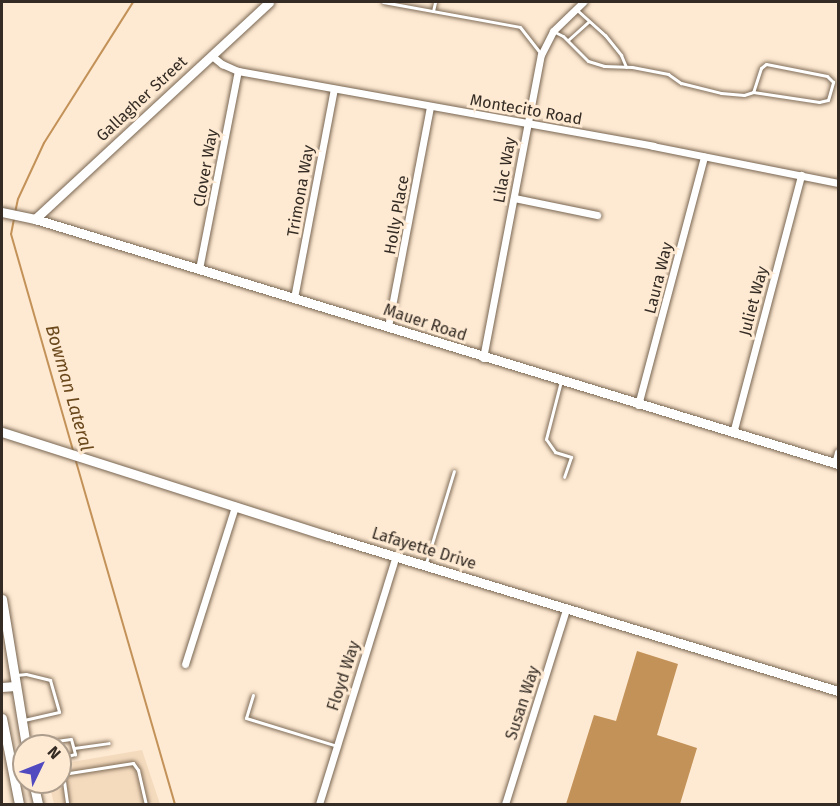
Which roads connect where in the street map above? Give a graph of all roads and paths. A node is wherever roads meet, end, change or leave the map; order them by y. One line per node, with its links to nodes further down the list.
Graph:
1 (269, 2): 11 (street, Gallagher Street)
2 (383, 2): 6 (lane)
3 (435, 2): 6 (lane)
4 (583, 2): 5 (street, Lilac Way)
5 (575, 8): 7 (lane); 8 (street, Lilac Way)
6 (433, 11): 10 (lane)
7 (589, 21): 9 (lane); 12 (lane)
8 (553, 31): 9 (lane); 10 (street, Lilac Way)
9 (568, 40): 12 (lane)
10 (541, 54): 17 (street, Lilac Way)
11 (212, 56): 13 (street, Montecito Road); 24 (street, Gallagher Street)
12 (626, 67): 15 (lane)
13 (238, 71): 14 (street, Montecito Road); 25 (street, Clover Way)
14 (334, 89): 16 (street, Montecito Road); 26 (street, Trimona Way)
15 (753, 92): 15 (lane)
16 (430, 107): 17 (street, Montecito Road); 27 (street, Holly Place)
17 (527, 123): 18 (street, Montecito Road); 21 (street, Lilac Way)
18 (704, 157): 19 (street, Montecito Road); 30 (street, Laura Way)
19 (801, 176): 20 (street, Montecito Road); 32 (street, Juliet Way)
20 (838, 183)
21 (514, 198): 23 (street); 28 (street, Lilac Way)
22 (4, 212): 24 (street, Mauer Road)
23 (597, 215)
24 (35, 219): 25 (street, Mauer Road)
25 (199, 269): 26 (street, Mauer Road)
26 (294, 298): 27 (street, Mauer Road)
27 (388, 327): 28 (street, Mauer Road)
28 (483, 357): 29 (street, Mauer Road)
29 (561, 381): 30 (street, Mauer Road); 36 (lane)
30 (638, 405): 32 (street, Mauer Road)
31 (2, 432): 37 (street, Lafayette Drive)
32 (733, 433): 34 (street, Mauer Road)
33 (838, 452): 34 (street)
34 (837, 464)
35 (454, 471): 39 (lane)
36 (564, 477)
37 (235, 506): 38 (street, Lafayette Drive); 42 (street)
38 (396, 556): 39 (street, Lafayette Drive); 52 (street, Floyd Way)
39 (426, 564): 41 (street, Lafayette Drive)
40 (2, 599): 43 (street)
41 (566, 609): 45 (street, Lafayette Drive); 59 (street, Susan Way)
42 (185, 664)
43 (14, 681): 44 (street); 48 (street); 48 (lane)
44 (2, 687)
45 (838, 691)
46 (254, 695): 52 (lane)
47 (2, 718): 56 (street)
48 (21, 720): 49 (street)
49 (24, 734)
50 (72, 742): 53 (lane)
51 (109, 743): 53 (lane)
52 (337, 746): 58 (street, Floyd Way)
53 (74, 748): 54 (lane)
54 (72, 756)
55 (72, 772): 57 (lane)
56 (19, 804)
57 (146, 804)
58 (319, 804)
59 (505, 804)

